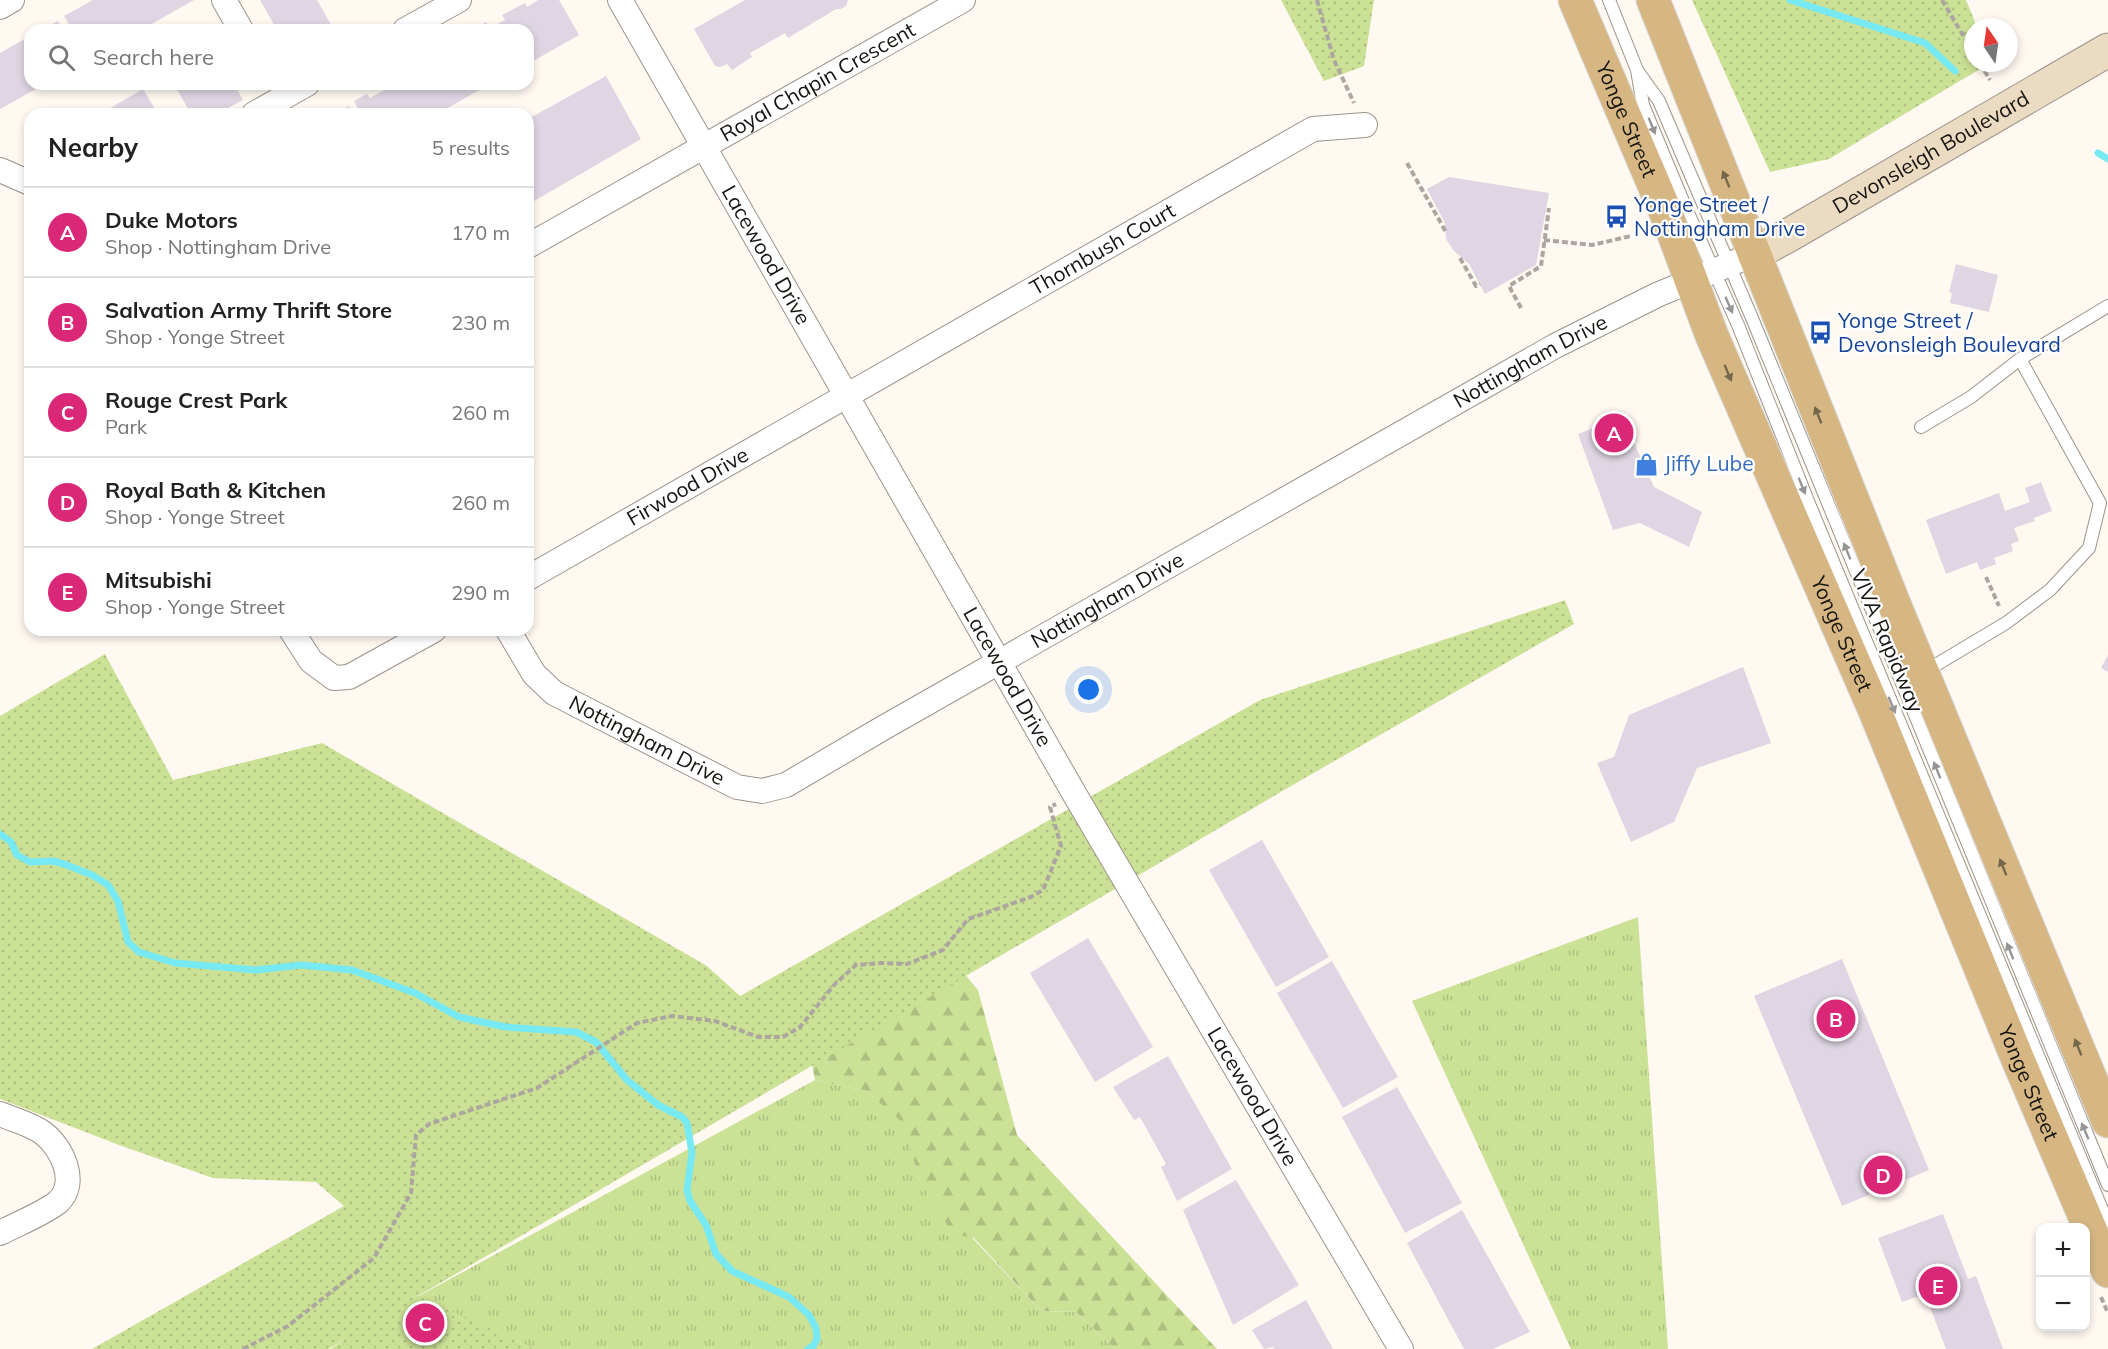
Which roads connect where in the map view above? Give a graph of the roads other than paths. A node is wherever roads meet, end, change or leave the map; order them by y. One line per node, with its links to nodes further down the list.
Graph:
1 (12, 0): 9 (street)
2 (224, 0): 10 (street)
3 (459, 0): 11 (street)
4 (620, 0): 17 (street, Lacewood Drive)
5 (963, 0): 17 (street, Royal Chapin Crescent)
6 (1575, 0): 21 (main road, Yonge Street)
7 (1609, 0): 13 (lane, VIVA Rapidway)
8 (1653, 0): 21 (main road, Yonge Street, one-way to 8)
9 (0, 7)
10 (238, 24)
11 (416, 24)
12 (2108, 50): 21 (street, Devonsleigh Boulevard)
13 (1637, 70): 21 (lane, VIVA Rapidway); 21 (lane, VIVA Rapidway, one-way to 21)
14 (276, 91): 15 (street)
15 (260, 108)
16 (1365, 125): 24 (street, Thornbush Court)
17 (705, 146): 20 (street); 24 (street, Lacewood Drive)
18 (0, 170): 19 (street)
19 (24, 180)
20 (534, 243)
21 (1722, 267): 30 (street, Nottingham Drive); 31 (main road, Yonge Street, one-way to 21); 34 (lane, VIVA Rapidway, one-way to 21); 35 (lane, VIVA Rapidway, one-way to 35); 37 (main road, Yonge Street, one-way to 37)
22 (2108, 306): 23 (lane)
23 (2020, 359): 25 (lane); 31 (lane)
24 (847, 395): 26 (street, Firwood Drive); 30 (street, Lacewood Drive)
25 (1921, 427)
26 (534, 575)
27 (295, 636): 28 (street)
28 (423, 636)
29 (512, 636): 30 (street, Nottingham Drive)
30 (1000, 662): 38 (street, Lacewood Drive)
31 (1923, 673): 33 (main road, Yonge Street, one-way to 31)
32 (0, 1114): 36 (street)
33 (2108, 1121)
34 (2108, 1185)
35 (2108, 1224)
36 (0, 1233)
37 (2108, 1271)
38 (1401, 1349)

